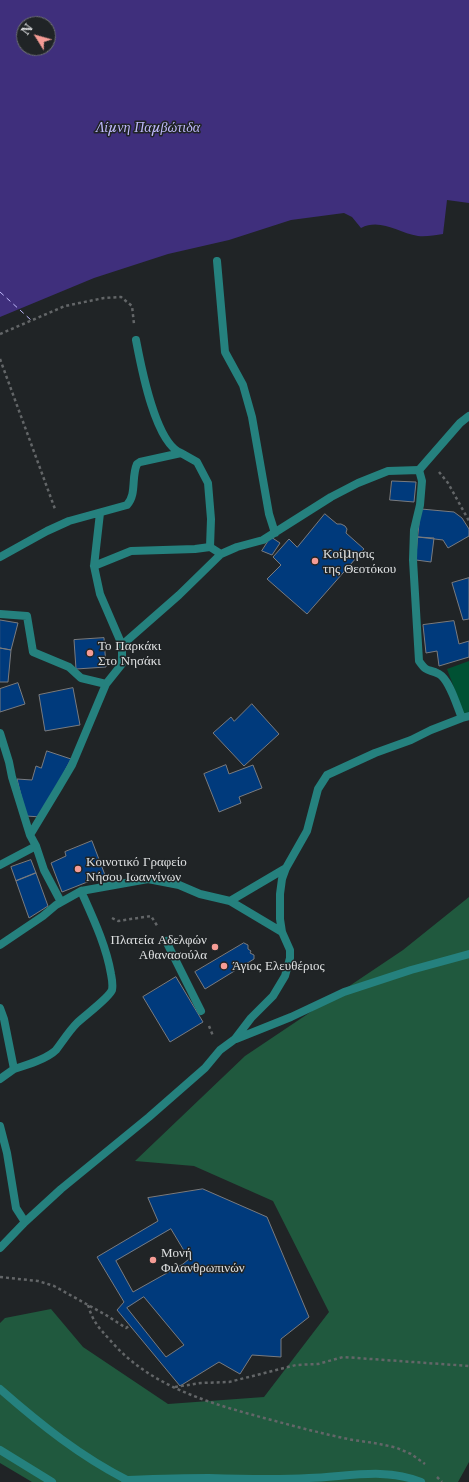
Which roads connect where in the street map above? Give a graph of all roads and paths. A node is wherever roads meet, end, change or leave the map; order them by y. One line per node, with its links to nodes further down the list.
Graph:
1 (217, 261): 11 (street)
2 (0, 334): 3 (path)
3 (136, 340): 6 (street)
4 (0, 359): 10 (path)
5 (469, 416): 7 (street)
6 (181, 453): 8 (street); 12 (street)
7 (419, 470): 9 (path); 11 (street); 19 (street)
8 (100, 513): 10 (street); 15 (street)
9 (469, 521)
10 (60, 525): 14 (street)
11 (275, 533): 13 (street)
12 (210, 547): 13 (street); 15 (street)
13 (221, 554): 17 (street)
14 (0, 557)
15 (94, 566): 17 (street)
16 (0, 614): 18 (street)
17 (122, 645): 18 (street)
18 (106, 684): 21 (street)
19 (466, 717): 24 (street)
20 (0, 733): 21 (street)
21 (30, 834): 22 (street)
22 (36, 846): 23 (street); 27 (street)
23 (0, 865)
24 (286, 868): 26 (street); 30 (street)
25 (81, 891): 26 (street); 27 (street); 37 (street)
26 (230, 901): 30 (street)
27 (61, 902): 32 (street)
28 (108, 916): 29 (path)
29 (160, 931)
30 (282, 932): 36 (street)
31 (166, 941): 35 (street)
32 (0, 945)
33 (469, 954): 36 (street)
34 (0, 1008): 37 (street)
35 (201, 1011)
36 (235, 1039): 40 (street)
37 (14, 1069): 38 (street)
38 (0, 1079)
39 (0, 1126): 40 (street)
40 (25, 1222): 41 (street)
41 (0, 1248)
42 (0, 1277): 43 (path)
43 (88, 1305): 44 (path); 46 (path)
44 (129, 1326)
45 (469, 1366): 46 (path)
46 (174, 1387): 49 (path)
47 (0, 1389): 51 (street)
48 (0, 1450): 52 (street)
49 (429, 1469)
50 (433, 1474): 54 (path)
51 (128, 1481): 53 (street)
52 (52, 1482)
53 (421, 1482)
54 (442, 1482)

